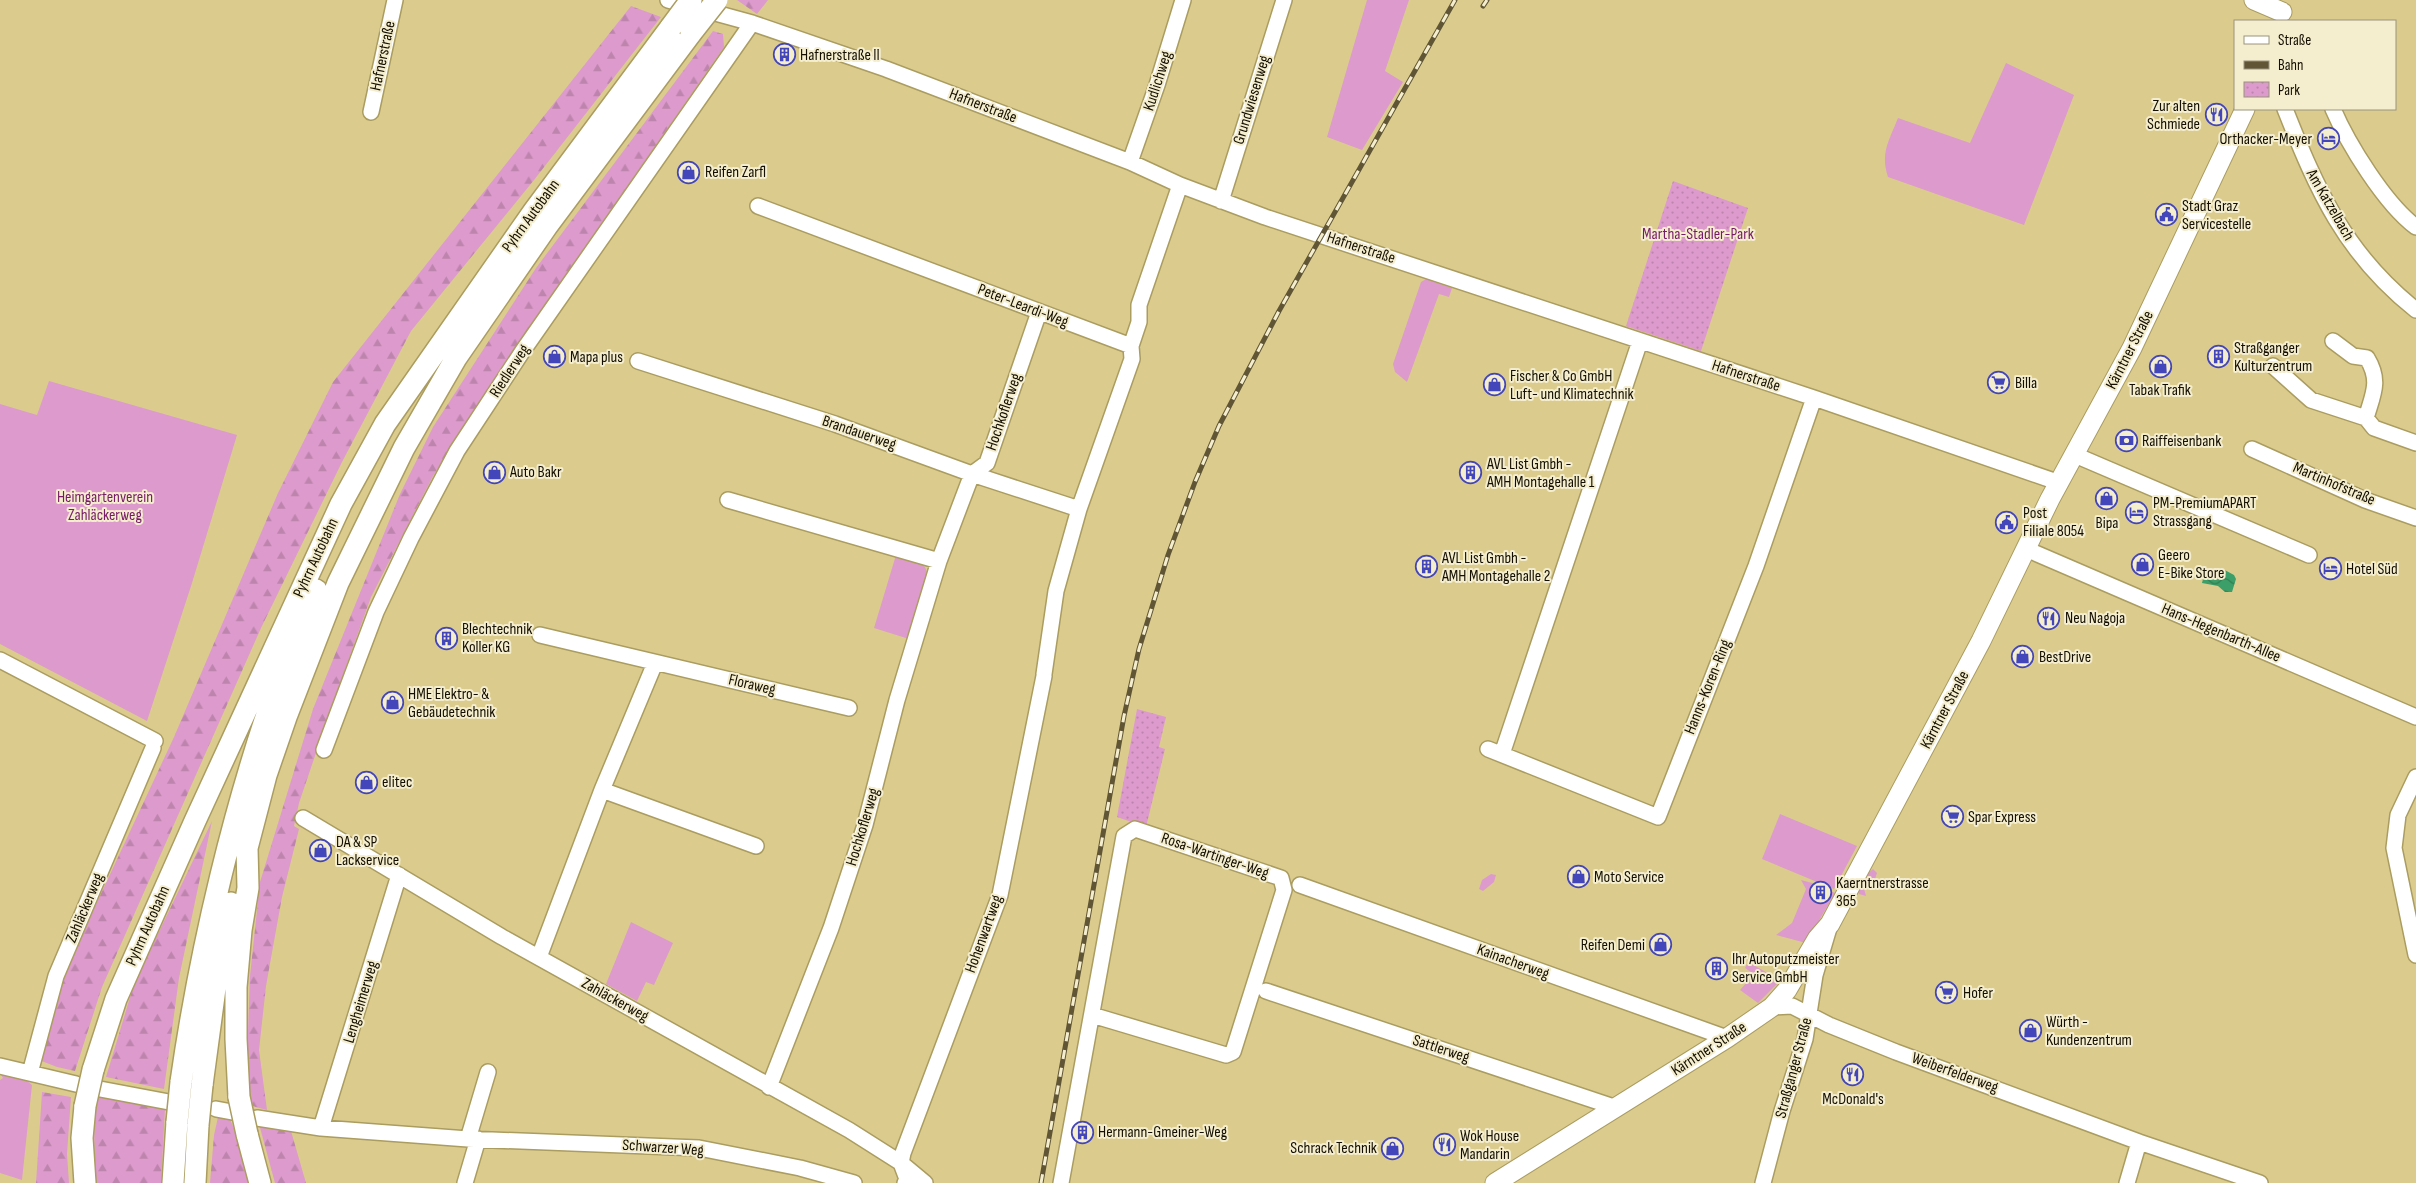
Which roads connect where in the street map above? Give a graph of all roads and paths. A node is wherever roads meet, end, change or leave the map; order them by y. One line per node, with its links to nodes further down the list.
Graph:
1 (395, 0): 13 (street, Hafnerstraße)
2 (668, 0): 9 (street, Hafnerstraße)
3 (692, 0): 25 (highway, Pyhrn Autobahn, bridge)
4 (718, 0): 52 (highway, Pyhrn Autobahn, bridge)
5 (1183, 0): 14 (street, Kudlichweg)
6 (1284, 0): 16 (street, Grundwiesenweg)
7 (2254, 0): 8 (main road)
8 (2283, 11)
9 (752, 23): 14 (street, Hafnerstraße); 46 (street, Riedlerweg)
10 (2245, 110): 31 (main road, Kärntner Straße)
11 (2285, 110): 19 (street, Am Katzelbach)
12 (2335, 110): 18 (street)
13 (371, 112)
14 (1130, 162): 15 (street, Hafnerstraße)
15 (1180, 185): 16 (street, Hafnerstraße); 23 (street)
16 (1221, 201): 21 (street, Hafnerstraße)
17 (758, 206): 20 (street, Peter-Leardi-Weg)
18 (2416, 227)
19 (2416, 310)
20 (1039, 312): 23 (street, Peter-Leardi-Weg); 32 (street, Hochkoflerweg)
21 (1640, 340): 27 (street, Hafnerstraße); 47 (street)
22 (2333, 341): 28 (street)
23 (1130, 346): 35 (street)
24 (638, 361): 32 (street, Brandauerweg)
25 (427, 363): 66 (highway, Pyhrn Autobahn); 68 (highway)
26 (2273, 366): 28 (street)
27 (1814, 398): 33 (street, Hafnerstraße); 47 (street, Hanns-Koren-Ring)
28 (2366, 418): 29 (street)
29 (2416, 443)
30 (2252, 449): 36 (street, Martinhofstraße)
31 (2075, 455): 33 (main road, Kärntner Straße); 38 (street)
32 (972, 474): 35 (street, Brandauerweg); 39 (street, Hochkoflerweg)
33 (2060, 483): 37 (main road, Kärntner Straße)
34 (728, 500): 39 (street)
35 (1079, 509): 78 (street, Hohenwartweg)
36 (2416, 518)
37 (2026, 549): 44 (street, Hans-Hegenbarth-Allee); 55 (main road, Kärntner Straße)
38 (2309, 555)
39 (938, 561): 69 (street, Hochkoflerweg)
40 (540, 635): 42 (street, Floraweg)
41 (0, 660): 65 (street, Zahläckerweg)
42 (654, 663): 43 (street, Floraweg); 49 (street)
43 (849, 708)
44 (2416, 717)
45 (1488, 749): 47 (street, Hanns-Koren-Ring)
46 (324, 750)
47 (1502, 754)
48 (2416, 777): 56 (street)
49 (602, 790): 51 (street); 57 (street)
50 (303, 818): 53 (street, Zahläckerweg)
51 (756, 846)
52 (247, 848): 68 (highway); 71 (highway, Pyhrn Autobahn)
53 (399, 875): 57 (street, Zahläckerweg); 75 (street, Lengheimerweg)
54 (1300, 885): 62 (street, Kainacherweg)
55 (1830, 924): 59 (main road, Kärntner Straße); 61 (street, Straßganger Straße)
56 (2416, 955)
57 (539, 957): 69 (street, Zahläckerweg)
58 (1266, 991): 72 (street, Sattlerweg)
59 (1772, 1007): 61 (street, Weiberfelderweg); 62 (main road, Kärntner Straße)
60 (1092, 1014): 60 (street, Rosa-Wartinger-Weg); 87 (street, Rosa-Wartinger-Weg)
61 (1809, 1014): 77 (street, Weiberfelderweg); 89 (street, Straßganger Straße)
62 (1726, 1038): 72 (main road, Kärntner Straße)
63 (0, 1066): 65 (street)
64 (488, 1072): 76 (street)
65 (30, 1073): 67 (street)
66 (97, 1079): 70 (street); 79 (highway, Pyhrn Autobahn, bridge)
67 (76, 1084)
68 (192, 1084): 80 (highway, bridge); 81 (highway, bridge)
69 (770, 1087): 78 (street, Zahläckerweg)
70 (169, 1102)
71 (236, 1105): 73 (street); 74 (highway, Pyhrn Autobahn, bridge)
72 (1617, 1108): 88 (main road, Kärntner Straße)
73 (216, 1109)
74 (252, 1126): 75 (street, Schwarzer Weg); 82 (highway, Pyhrn Autobahn)
75 (322, 1128): 76 (street, Schwarzer Weg)
76 (473, 1139): 83 (street); 84 (street, Schwarzer Weg)
77 (2139, 1142): 90 (street); 91 (street, Weiberfelderweg)
78 (901, 1162): 85 (street); 86 (street, Zahläckerweg)
79 (85, 1183)
80 (173, 1183)
81 (195, 1183)
82 (260, 1183)
83 (465, 1183)
84 (854, 1183)
85 (905, 1183)
86 (925, 1183)
87 (1061, 1183)
88 (1495, 1183)
89 (1763, 1183)
90 (2127, 1183)
91 (2260, 1183)

